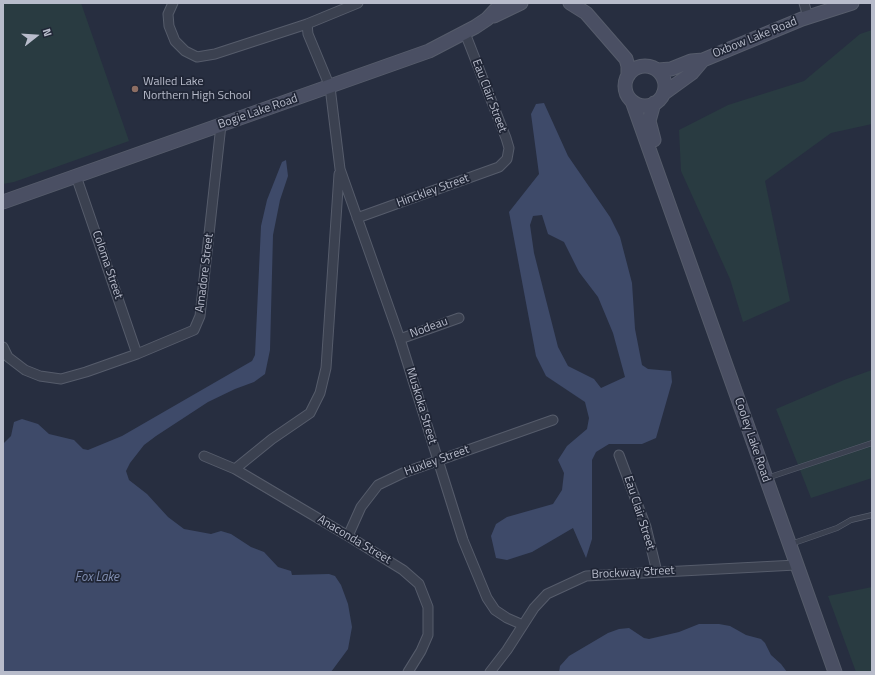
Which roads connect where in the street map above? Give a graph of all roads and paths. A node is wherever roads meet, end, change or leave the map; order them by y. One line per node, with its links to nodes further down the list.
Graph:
1 (173, 3): 11 (street)
2 (358, 3): 11 (street)
3 (502, 3): 10 (street, Bogie Lake Road)
4 (518, 3): 10 (street)
5 (588, 3): 14 (street)
6 (804, 3): 9 (street)
7 (852, 3): 9 (street, Oxbow Lake Road)
8 (569, 4): 15 (street)
9 (808, 17): 13 (street, Oxbow Lake Road)
10 (487, 19): 12 (street, Bogie Lake Road)
11 (307, 24): 16 (street, Muskoka Street)
12 (465, 33): 16 (street, Bogie Lake Road); 21 (street, Eau Clair Street)
13 (703, 60): 14 (street, Oxbow Lake Road); 17 (street)
14 (654, 68): 15 (street); 17 (street)
15 (628, 76): 18 (street)
16 (330, 87): 20 (street, Bogie Lake Road); 22 (street, Muskoka Street)
17 (663, 94): 19 (street)
18 (632, 101): 19 (street); 25 (street, Cooley Lake Road)
19 (654, 103): 25 (street, Cooley Lake Road)
20 (221, 125): 23 (street, Bogie Lake Road); 30 (street, Amadore Street)
21 (507, 159): 26 (street, Hinckley Street)
22 (340, 169): 26 (street, Muskoka Street); 36 (street, Muskoka Street)
23 (76, 176): 24 (street, Bogie Lake Road); 30 (street, Coloma Street)
24 (3, 202)
25 (670, 207): 37 (street, Cooley Lake Road)
26 (357, 218): 28 (street, Muskoka Street)
27 (459, 318): 28 (street, Nodeau)
28 (400, 338): 35 (street, Muskoka Street)
29 (3, 347): 30 (street, Amadore Street)
30 (137, 354)
31 (553, 420): 35 (street, Huxley Street)
32 (872, 444): 37 (lane)
33 (619, 455): 42 (street, Eau Clair Street)
34 (204, 456): 36 (street, Anaconda Street)
35 (437, 460): 39 (street, Huxley Street); 43 (street, Muskoka Street)
36 (235, 469): 39 (street, Anaconda Street)
37 (766, 478): 40 (street, Cooley Lake Road)
38 (872, 515): 40 (lane)
39 (348, 536): 44 (street, Anaconda Street)
40 (789, 545): 41 (street, Cooley Lake Road)
41 (796, 565): 42 (street, Brockway Street); 46 (street, Cooley Lake Road)
42 (657, 572): 43 (street, Brockway Street)
43 (523, 625): 45 (street, Brockway Street)
44 (408, 672)
45 (490, 672)
46 (835, 672)

